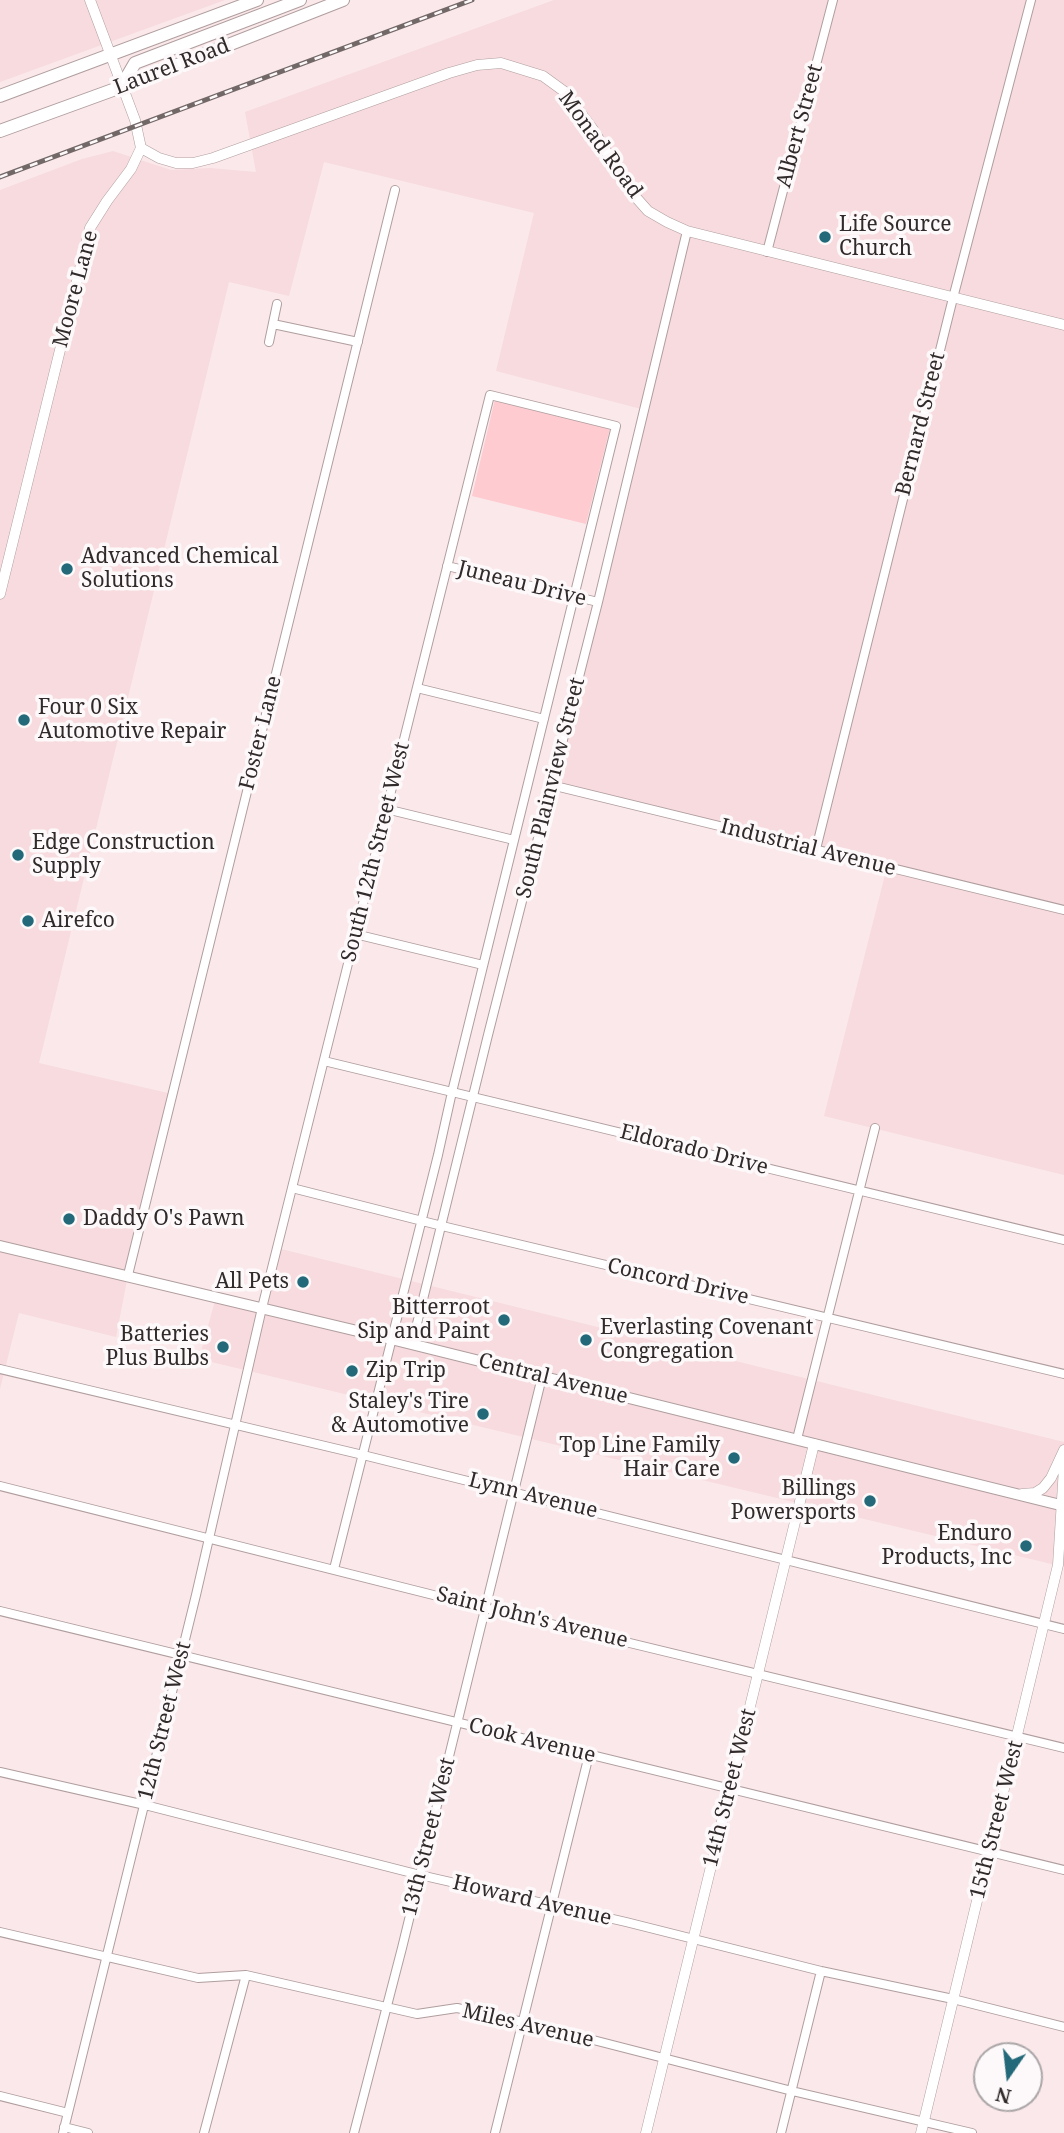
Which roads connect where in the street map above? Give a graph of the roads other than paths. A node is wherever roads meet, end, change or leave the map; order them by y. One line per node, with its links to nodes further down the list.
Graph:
1 (90, 0): 7 (street)
2 (257, 0): 7 (main road, Laurel Road)
3 (300, 0): 8 (main road)
4 (344, 0): 8 (main road, Laurel Road)
5 (832, 0): 14 (street, Albert Street)
6 (1031, 0): 15 (street, Bernard Street)
7 (110, 55): 8 (street); 9 (main road, Laurel Road)
8 (121, 87): 10 (main road, Laurel Road); 11 (street)
9 (0, 96)
10 (0, 131)
11 (141, 148): 13 (street, Monad Road); 23 (street, Moore Lane)
12 (396, 190): 20 (street, Foster Lane)
13 (687, 231): 14 (street, Monad Road); 25 (street, South Plainview Street)
14 (767, 252): 15 (street, Monad Road)
15 (953, 298): 18 (street, Monad Road); 31 (street, Bernard Street)
16 (277, 304): 17 (street)
17 (274, 324): 19 (street); 20 (street)
18 (1064, 325)
19 (269, 342)
20 (358, 342): 45 (street, Foster Lane)
21 (616, 426): 22 (street, South 12th Street West); 24 (street, South Plainview Street)
22 (447, 566): 24 (street, Juneau Drive); 26 (street, South 12th Street West)
23 (0, 594)
24 (574, 597): 25 (street, Juneau Drive); 27 (street, South Plainview Street)
25 (598, 602): 28 (street, South Plainview Street)
26 (417, 688): 27 (street); 29 (street, South 12th Street West)
27 (544, 719): 30 (street, South Plainview Street)
28 (551, 785): 31 (street, Industrial Avenue); 37 (street, South Plainview Street)
29 (386, 809): 30 (street); 33 (street, South 12th Street West)
30 (514, 840): 34 (street, South Plainview Street)
31 (816, 849): 32 (street, Industrial Avenue)
32 (1064, 910)
33 (355, 934): 34 (street); 35 (street, South 12th Street West)
34 (483, 965): 36 (street, South Plainview Street)
35 (324, 1061): 36 (street, Eldorado Drive); 39 (street, South 12th Street West)
36 (452, 1092): 37 (street, Eldorado Drive); 41 (street, South Plainview Street)
37 (472, 1096): 40 (street, Eldorado Drive); 42 (street, South Plainview Street)
38 (875, 1128): 40 (street)
39 (292, 1188): 41 (street, Concord Drive); 46 (street, South 12th Street West)
40 (860, 1190): 43 (street, Eldorado Drive); 47 (street)
41 (420, 1220): 42 (street, Concord Drive); 48 (street, South Plainview Street)
42 (442, 1226): 47 (street, Concord Drive); 49 (street, South Plainview Street)
43 (1064, 1240)
44 (0, 1246): 45 (main road, Central Avenue)
45 (128, 1275): 46 (main road, Central Avenue)
46 (262, 1308): 48 (main road, Central Avenue); 53 (street, 12th Street West)
47 (827, 1318): 51 (street, Concord Drive); 54 (street)
48 (391, 1339): 49 (main road, Central Avenue); 57 (street, South Plainview Street)
49 (412, 1344): 52 (main road, Central Avenue)
50 (0, 1369): 53 (street, Lynn Avenue)
51 (1064, 1374)
52 (542, 1377): 54 (main road, Central Avenue); 60 (street, 13th Street West)
53 (235, 1424): 57 (street, Lynn Avenue); 63 (street, 12th Street West)
54 (797, 1440): 55 (main road, Central Avenue)
55 (814, 1444): 61 (main road, Central Avenue); 64 (street, 14th Street West)
56 (1064, 1450): 61 (street)
57 (363, 1455): 60 (street, Lynn Avenue); 65 (street, South Plainview Street)
58 (1064, 1467): 62 (street, 15th Street West)
59 (0, 1486): 63 (street, Saint John's Avenue)
60 (513, 1491): 64 (street, Lynn Avenue); 66 (street, 13th Street West)
61 (1016, 1494): 62 (main road, Central Avenue)
62 (1063, 1505): 68 (street, 15th Street West)
63 (208, 1539): 65 (street, Saint John's Avenue); 70 (street, 12th Street West)
64 (787, 1559): 68 (street, Lynn Avenue); 71 (street, 14th Street West)
65 (334, 1569): 66 (street, Saint John's Avenue)
66 (485, 1608): 71 (street, Saint John's Avenue); 72 (street, 13th Street West)
67 (0, 1611): 70 (street, Cook Avenue)
68 (1045, 1624): 69 (street, Lynn Avenue); 73 (street, 15th Street West)
69 (1064, 1629)
70 (181, 1655): 72 (street, Cook Avenue); 78 (street, 12th Street West)
71 (758, 1672): 73 (street, Saint John's Avenue); 77 (street, 14th Street West)
72 (458, 1723): 75 (street, Cook Avenue); 81 (street, 13th Street West)
73 (1017, 1737): 74 (street, Saint John's Avenue); 79 (street, 15th Street West)
74 (1064, 1748)
75 (589, 1755): 77 (street, Cook Avenue); 82 (street)
76 (0, 1772): 78 (street, Howard Avenue)
77 (730, 1789): 79 (street, Cook Avenue); 84 (street, 14th Street West)
78 (145, 1805): 81 (street, Howard Avenue); 85 (street, 12th Street West)
79 (989, 1853): 80 (street, Cook Avenue); 88 (street, 15th Street West)
80 (1064, 1870)
81 (420, 1875): 82 (street, Howard Avenue); 89 (street, 13th Street West)
82 (552, 1906): 84 (street, Howard Avenue); 90 (street)
83 (0, 1932): 85 (street, Miles Avenue)
84 (693, 1939): 86 (street, Howard Avenue); 92 (street, 14th Street West)
85 (107, 1958): 87 (street, Miles Avenue); 95 (street, 12th Street West)
86 (821, 1970): 88 (street, Howard Avenue); 93 (street)
87 (246, 1975): 89 (street, Miles Avenue); 99 (street)
88 (953, 1999): 91 (street, Howard Avenue); 96 (street, 15th Street West)
89 (386, 2008): 90 (street, Miles Avenue); 100 (street, 13th Street West)
90 (523, 2022): 92 (street, Miles Avenue); 101 (street)
91 (1064, 2027)
92 (664, 2059): 93 (street, Miles Avenue); 102 (street, 14th Street West)
93 (792, 2091): 96 (street, Miles Avenue); 103 (street)
94 (0, 2096): 95 (street)
95 (68, 2113): 97 (street, 12th Street West)
96 (924, 2122): 104 (street, 15th Street West); 105 (street, Miles Avenue)
97 (64, 2130): 98 (street)
98 (88, 2133)
99 (204, 2133)
100 (354, 2133)
101 (495, 2133)
102 (646, 2133)
103 (781, 2133)
104 (921, 2133)
105 (972, 2133)

